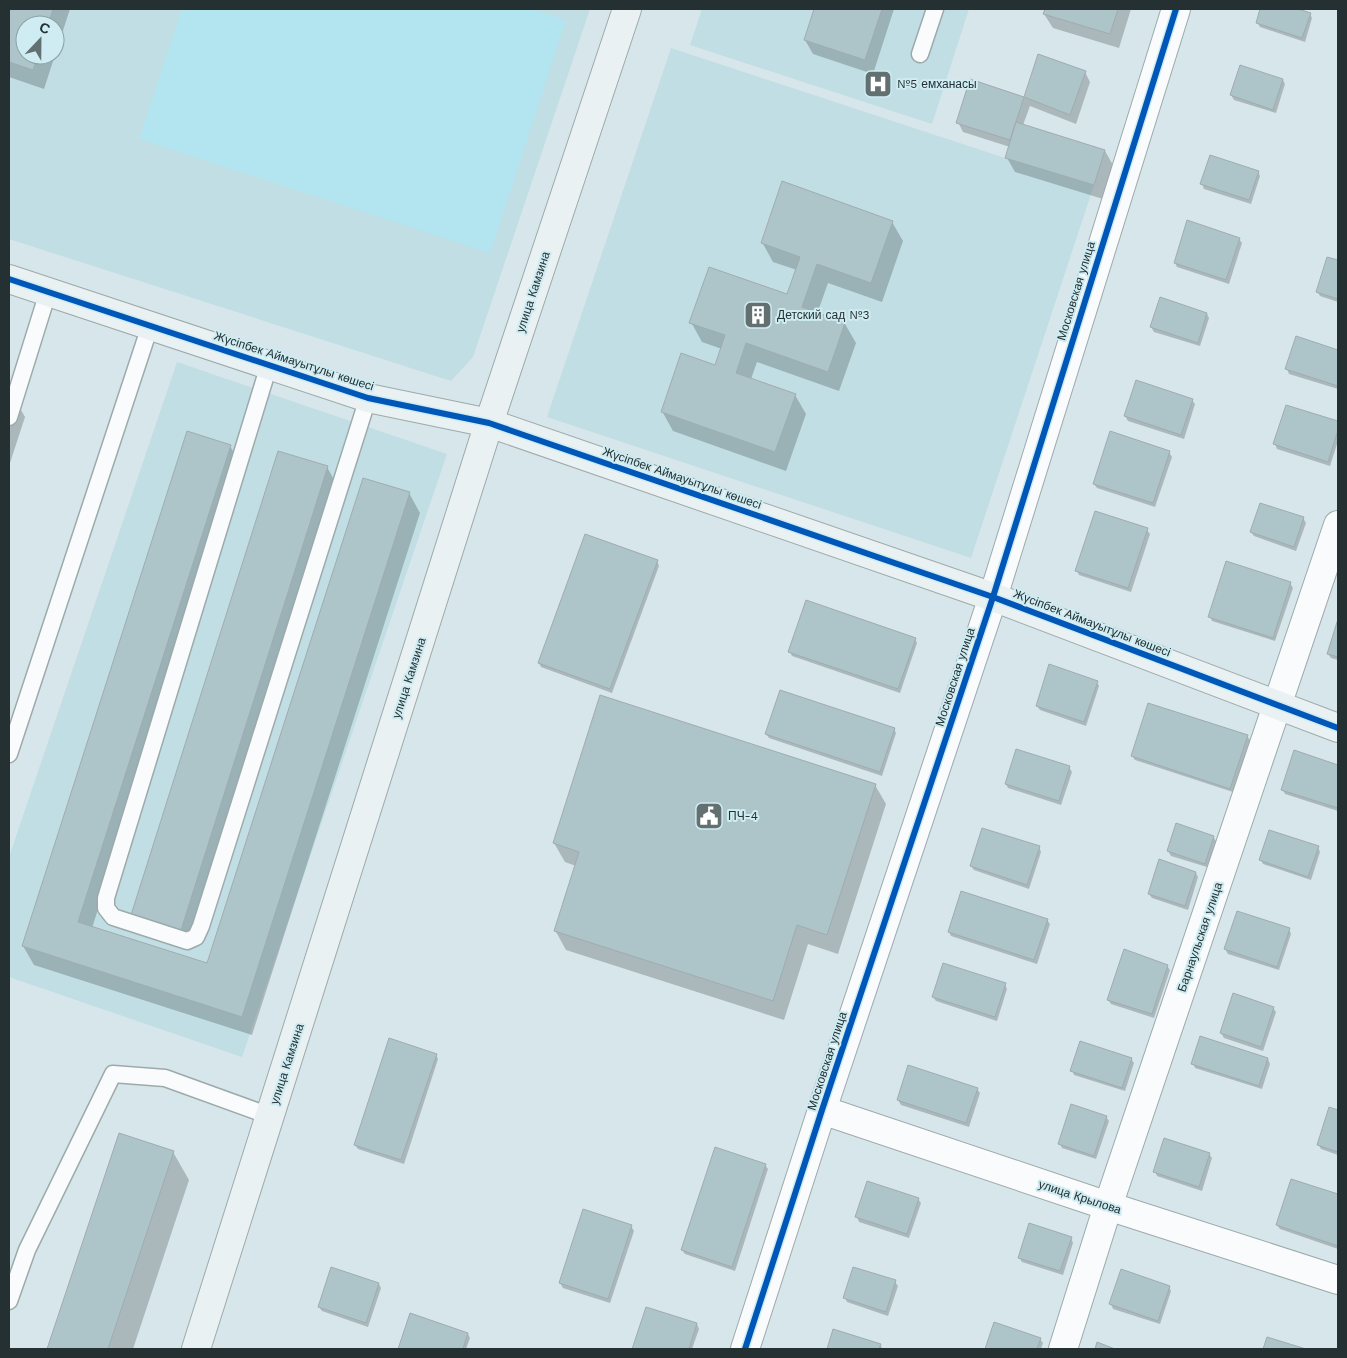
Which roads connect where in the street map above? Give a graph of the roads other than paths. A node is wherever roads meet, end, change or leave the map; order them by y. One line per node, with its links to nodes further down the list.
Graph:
1 (628, 9): 11 (street, улица Камзина)
2 (935, 9): 4 (lane)
3 (1176, 9): 13 (street, Московская улица)
4 (920, 54)
5 (9, 279): 6 (street, Жүсіпбек Аймауытұлы көшесі)
6 (48, 292): 7 (street, Жүсіпбек Аймауытұлы көшесі); 10 (lane)
7 (150, 326): 8 (street, Жүсіпбек Аймауытұлы көшесі); 16 (lane)
8 (269, 365): 9 (street, Жүсіпбек Аймауытұлы көшесі); 9 (lane)
9 (368, 398): 11 (street, Жүсіпбек Аймауытұлы көшесі)
10 (9, 417)
11 (489, 424): 13 (street, Жүсіпбек Аймауытұлы көшесі); 18 (street, улица Камзина)
12 (1338, 525): 14 (street, Барнаульская улица)
13 (993, 597): 14 (street, Жүсіпбек Аймауытұлы көшесі); 17 (street, Московская улица)
14 (1278, 706): 15 (street, Жүсіпбек Аймауытұлы көшесі); 19 (street, Барнаульская улица)
15 (1338, 728)
16 (10, 746)
17 (822, 1110): 19 (street, улица Крылова); 23 (street, Московская улица)
18 (270, 1116): 21 (lane); 22 (street, улица Камзина)
19 (1108, 1206): 20 (street, улица Крылова); 24 (street, Барнаульская улица)
20 (1338, 1280)
21 (9, 1300)
22 (196, 1349)
23 (745, 1349)
24 (1063, 1349)

